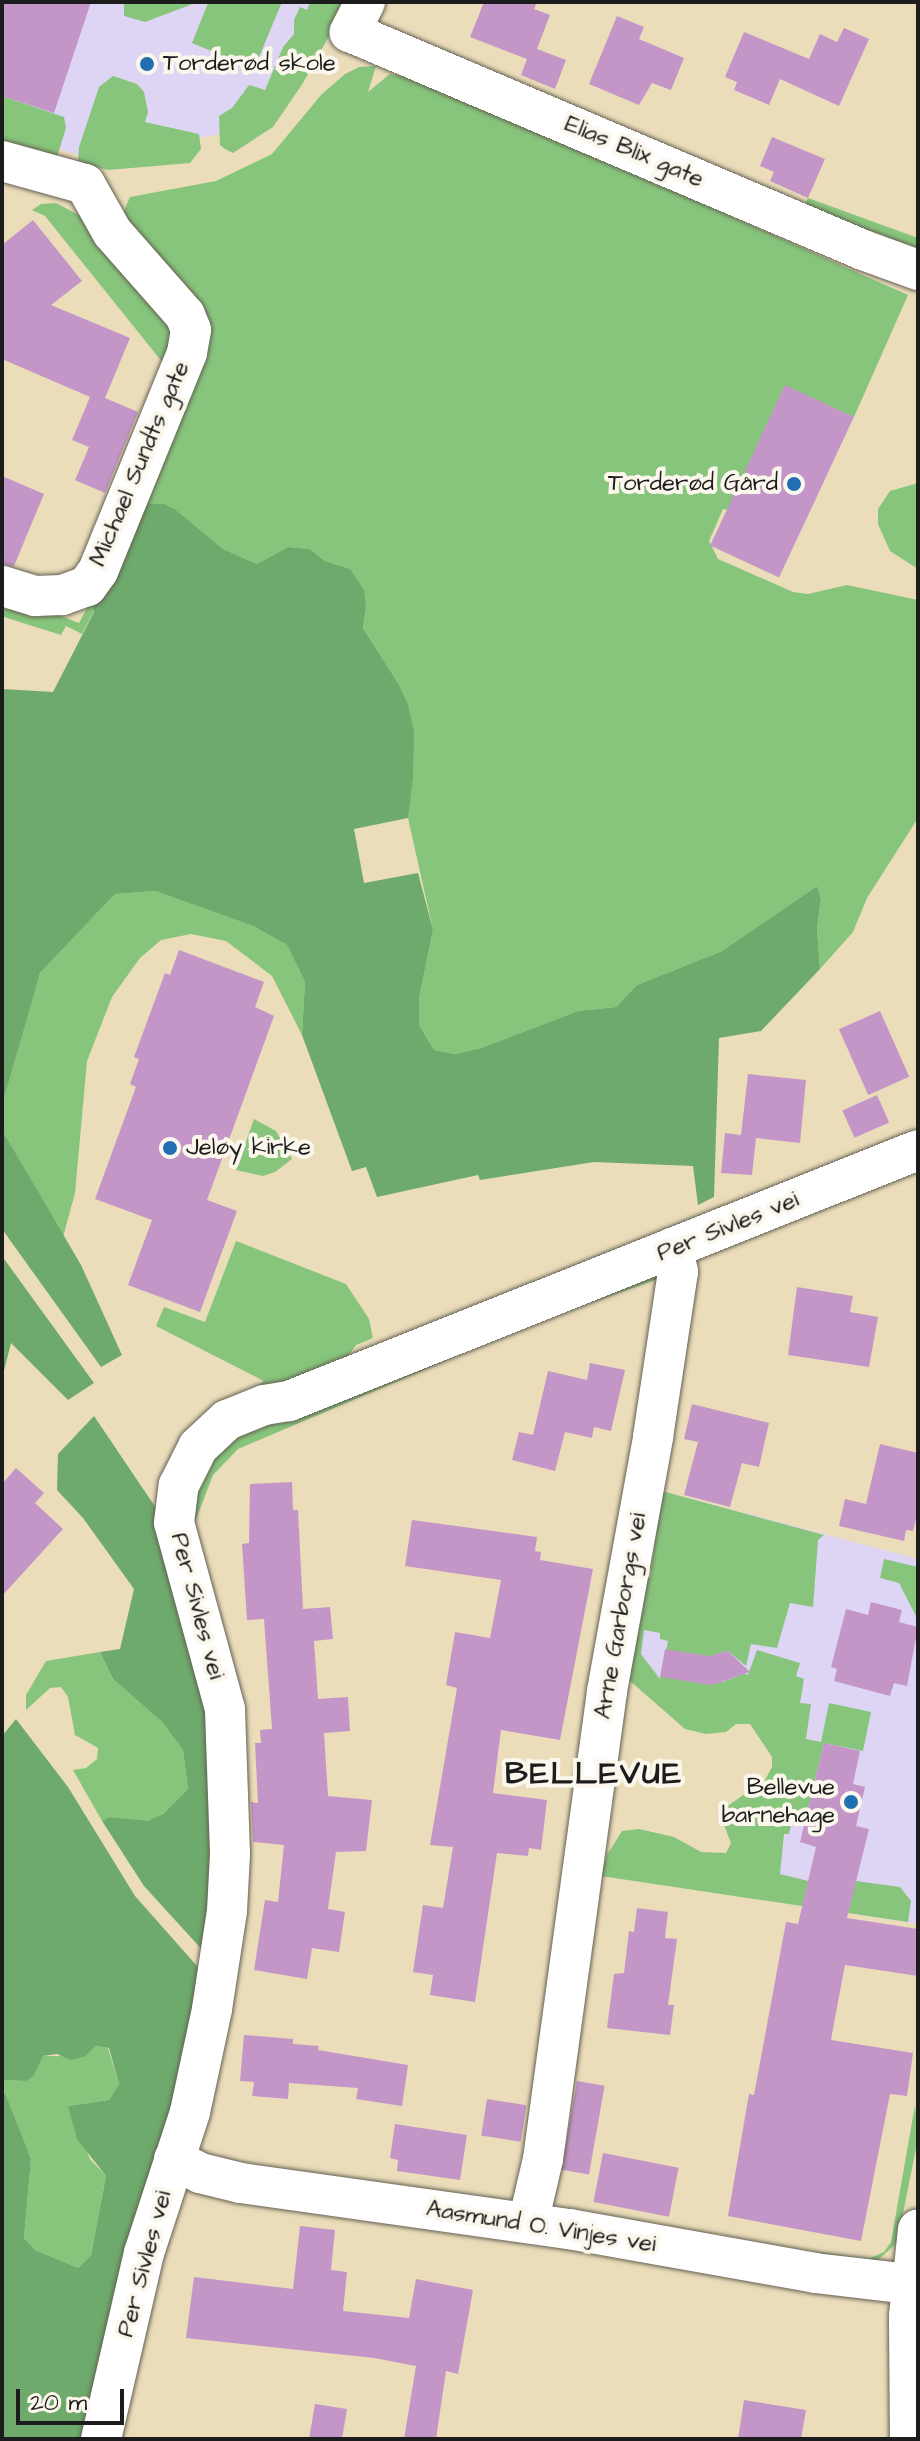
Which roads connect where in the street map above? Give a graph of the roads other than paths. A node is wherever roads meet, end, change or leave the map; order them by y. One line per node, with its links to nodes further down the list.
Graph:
1 (357, 17): 3 (street, Elias Blix gate)
2 (2, 161): 4 (street, Michael Sundts gate)
3 (918, 270)
4 (2, 586)
5 (918, 1150): 6 (street, Per Sivles vei)
6 (673, 1248): 7 (street, Per Sivles vei); 8 (street, Arne Garborgs vei)
7 (174, 2159): 8 (street, Aasmund O. Vinjes vei); 11 (street, Per Sivles vei)
8 (528, 2223): 10 (street, Aasmund O. Vinjes vei)
9 (918, 2229): 10 (street)
10 (910, 2284): 12 (street)
11 (101, 2439)
12 (910, 2439)

